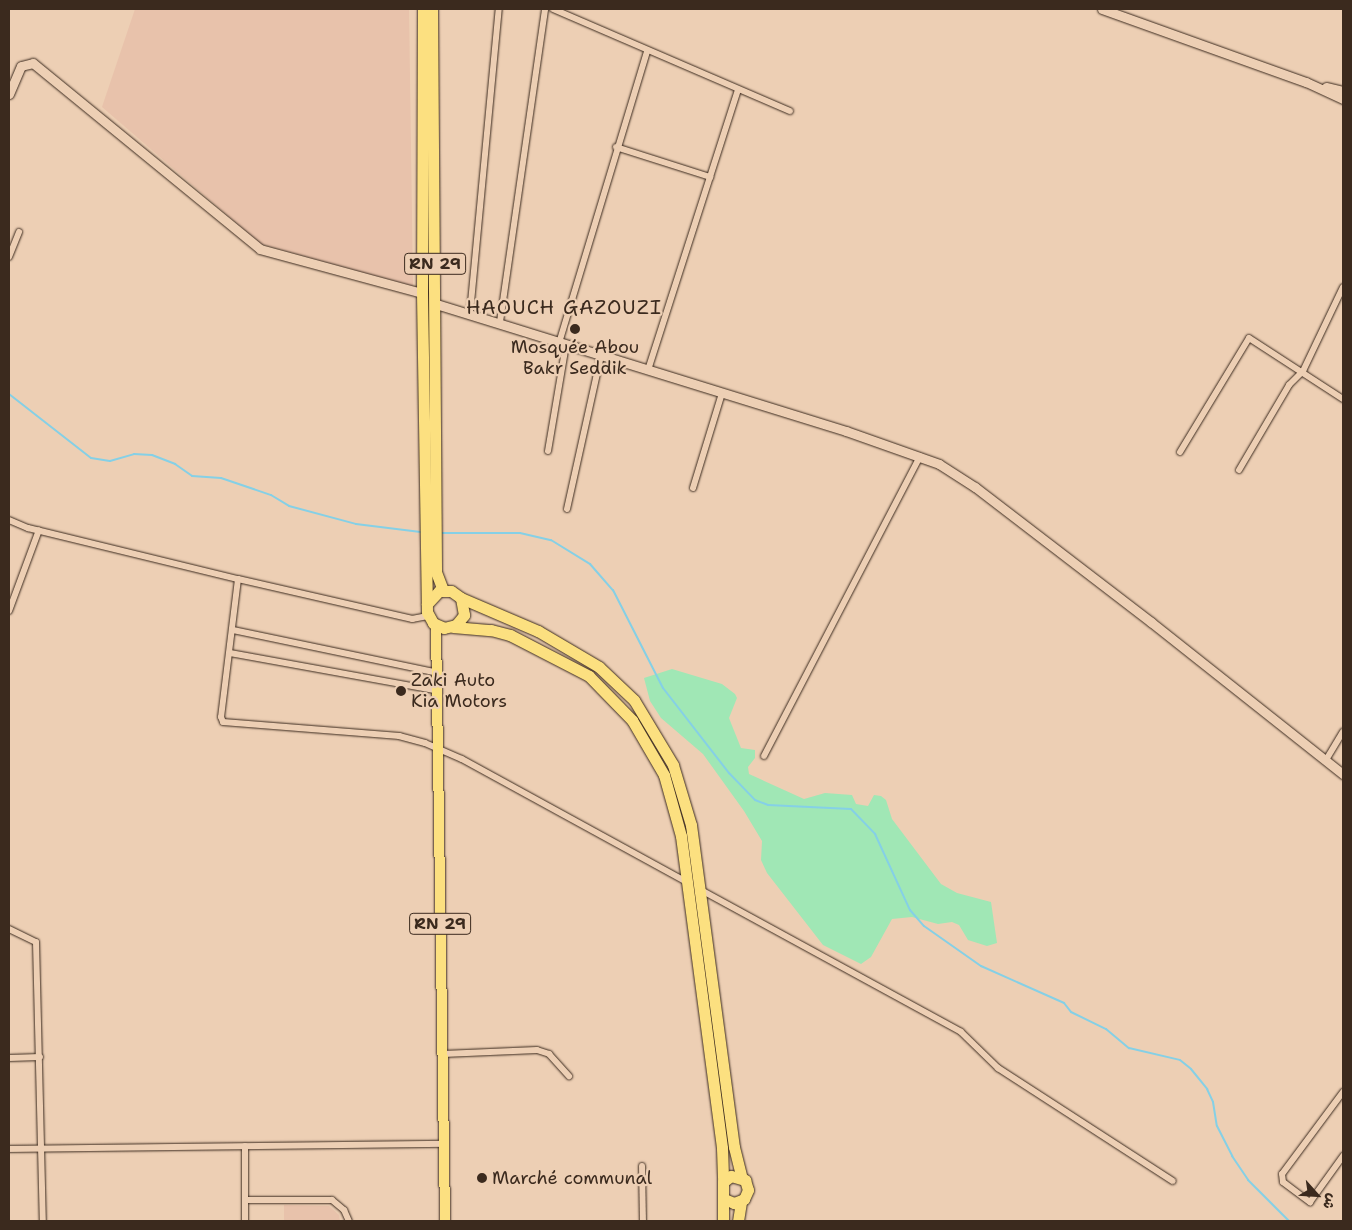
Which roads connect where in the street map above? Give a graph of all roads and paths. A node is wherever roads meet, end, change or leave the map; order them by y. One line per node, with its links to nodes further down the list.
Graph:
1 (423, 9): 19 (highway)
2 (432, 9): 20 (highway, RN 29)
3 (499, 9): 21 (street)
4 (545, 9): 22 (street)
5 (553, 9): 7 (street)
6 (1102, 9): 8 (street)
7 (647, 51): 9 (street); 14 (street)
8 (1306, 82): 10 (street); 12 (street)
9 (738, 90): 13 (street); 15 (street)
10 (1343, 91)
11 (9, 94): 19 (street)
12 (1343, 99)
13 (790, 111)
14 (616, 147): 15 (street); 23 (street)
15 (710, 177): 25 (street)
16 (18, 232): 17 (street)
17 (9, 257)
18 (1343, 287): 26 (street)
19 (422, 293): 36 (highway)
20 (436, 304): 21 (street); 36 (highway, RN 29)
21 (470, 313): 22 (street)
22 (500, 322): 23 (street)
23 (563, 344): 24 (street); 29 (street)
24 (601, 356): 25 (street); 34 (street)
25 (648, 370): 27 (street)
26 (1303, 371): 28 (street); 30 (street); 32 (street)
27 (722, 393): 31 (street); 33 (street)
28 (1343, 400)
29 (548, 451)
30 (1180, 452)
31 (920, 456): 53 (street); 54 (street)
32 (1239, 470)
33 (693, 488)
34 (567, 509)
35 (9, 520): 37 (street)
36 (431, 521): 38 (highway, RN 29)
37 (39, 530): 39 (street); 43 (street)
38 (431, 542): 40 (highway, RN 29); 42 (highway)
39 (238, 580): 44 (street); 47 (street)
40 (443, 590): 41 (highway); 42 (highway)
41 (462, 598): 46 (highway); 57 (highway)
42 (428, 604): 44 (highway)
43 (9, 610)
44 (428, 616): 45 (highway)
45 (436, 626): 46 (highway); 49 (main road, RN 29)
46 (453, 627): 56 (highway)
47 (232, 630): 48 (street); 49 (street)
48 (230, 654): 50 (street); 52 (street)
49 (438, 673): 50 (main road, RN 29)
50 (439, 692): 52 (main road, RN 29)
51 (1343, 732): 54 (street)
52 (438, 747): 56 (street); 59 (main road, RN 29)
53 (764, 756)
54 (1326, 760): 55 (street)
55 (1343, 774)
56 (687, 882): 72 (highway)
57 (701, 890): 70 (highway); 71 (street)
58 (9, 929): 60 (street)
59 (443, 1054): 62 (street); 64 (main road, RN 29)
60 (40, 1057): 61 (street); 67 (street)
61 (9, 1058)
62 (569, 1076)
63 (1343, 1092): 68 (street)
64 (445, 1144): 65 (street); 79 (main road, RN 29)
65 (245, 1146): 67 (street); 74 (street)
66 (9, 1148): 67 (street)
67 (40, 1148): 76 (street)
68 (1343, 1156)
69 (642, 1166): 80 (street)
70 (742, 1178): 72 (highway); 75 (highway)
71 (1173, 1181)
72 (722, 1182): 73 (highway)
73 (724, 1199): 75 (highway); 81 (highway)
74 (245, 1200): 77 (street); 78 (street)
75 (741, 1202): 82 (highway)
76 (43, 1221)
77 (245, 1221)
78 (349, 1221)
79 (445, 1221)
80 (643, 1221)
81 (723, 1221)
82 (738, 1221)

